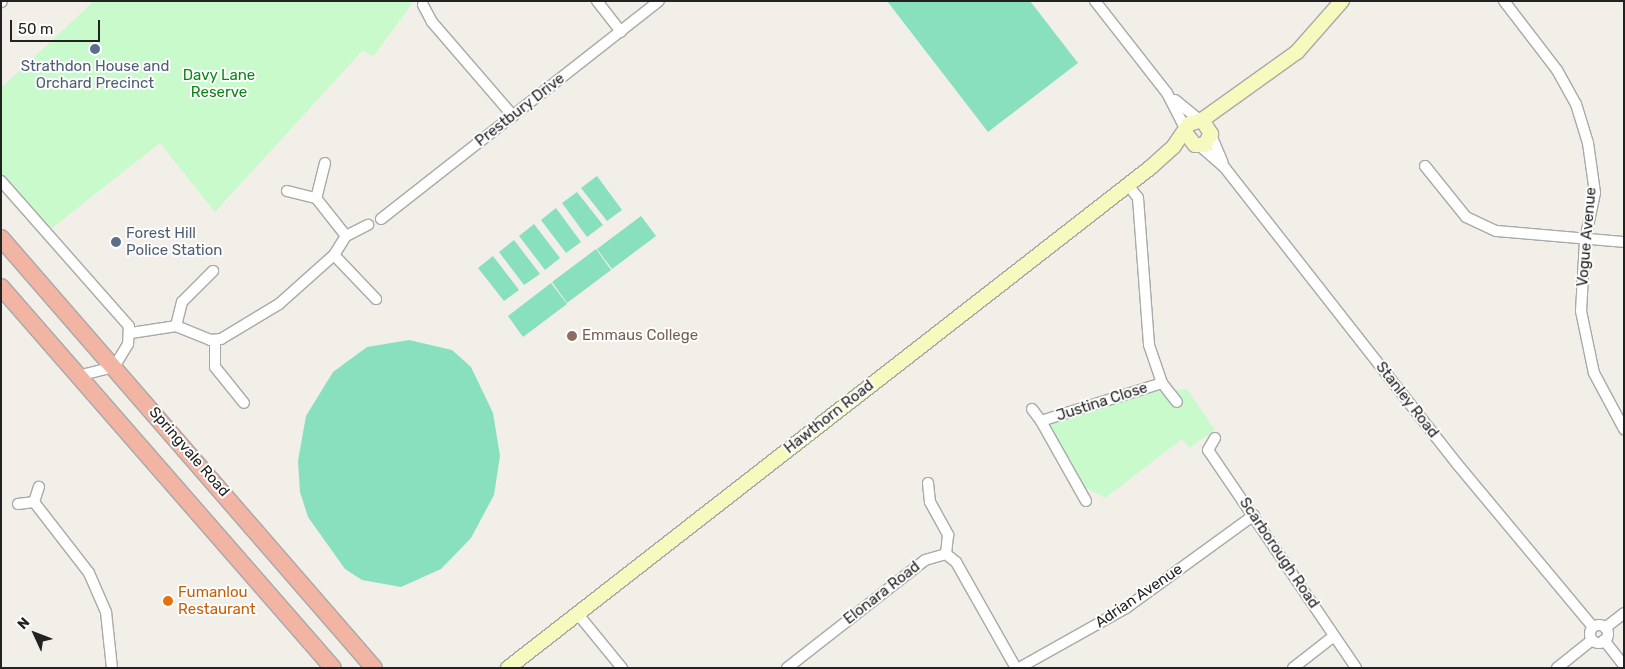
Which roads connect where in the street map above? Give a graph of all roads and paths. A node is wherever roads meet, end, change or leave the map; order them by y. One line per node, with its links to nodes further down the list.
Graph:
1 (597, 1): 7 (street)
2 (659, 1): 7 (street, Prestbury Drive)
3 (1095, 1): 8 (street)
4 (1342, 1): 9 (main road)
5 (1510, 3): 27 (street, Vogue Avenue)
6 (423, 4): 10 (street)
7 (621, 32): 10 (street, Prestbury Drive)
8 (1167, 93): 11 (street); 12 (street)
9 (1245, 93): 11 (main road); 13 (main road)
10 (513, 116): 23 (street, Prestbury Drive)
11 (1201, 120): 12 (main road, Hawthorn Road); 13 (main road)
12 (1186, 131): 14 (main road); 17 (main road, Hawthorn Road)
13 (1211, 135): 14 (main road); 18 (street, Stanley Road)
14 (1200, 146): 17 (main road, Hawthorn Road); 18 (street, Stanley Road)
15 (325, 163): 22 (street)
16 (1425, 166): 27 (street)
17 (1150, 167): 20 (main road, Hawthorn Road)
18 (1226, 168): 54 (street, Stanley Road)
19 (1, 181): 34 (street)
20 (1128, 185): 38 (street); 52 (main road, Hawthorn Road)
21 (287, 191): 22 (street)
22 (316, 198): 25 (street)
23 (380, 219)
24 (368, 225): 25 (street)
25 (346, 236): 29 (street)
26 (1, 238): 36 (highway, Springvale Road)
27 (1585, 240): 28 (street); 43 (street, Vogue Avenue)
28 (1624, 242)
29 (334, 255): 32 (street); 35 (street)
30 (213, 271): 33 (street)
31 (1, 287): 37 (highway)
32 (376, 298)
33 (176, 326): 34 (street); 35 (street)
34 (131, 333): 36 (street)
35 (215, 341): 40 (street)
36 (114, 366): 37 (street); 62 (highway, Springvale Road)
37 (79, 376): 61 (highway)
38 (1162, 383): 39 (street); 42 (street, Justina Close)
39 (1177, 402)
40 (244, 403)
41 (1032, 409): 42 (street, Justina Close)
42 (1041, 421): 47 (street, Justina Close)
43 (1624, 429)
44 (1215, 438): 50 (street, Scarborough Road)
45 (928, 483): 51 (street)
46 (39, 487): 48 (street)
47 (1086, 501)
48 (34, 502): 49 (street); 60 (street)
49 (18, 504)
50 (1254, 515): 56 (street, Scarborough Road); 66 (street, Adrian Avenue)
51 (946, 554): 65 (street, Elonara Road); 66 (street)
52 (577, 613): 63 (main road, Hawthorn Road); 64 (street)
53 (1624, 613): 55 (street)
54 (1593, 627): 55 (street); 57 (street)
55 (1605, 628): 58 (street)
56 (1334, 636): 67 (street); 68 (street, Scarborough Road)
57 (1592, 640): 58 (street); 69 (street)
58 (1604, 640): 59 (street)
59 (1624, 666)
60 (112, 668)
61 (333, 668)
62 (374, 668)
63 (508, 668)
64 (622, 668)
65 (788, 668)
66 (1018, 668)
67 (1293, 668)
68 (1356, 668)
69 (1557, 668)

